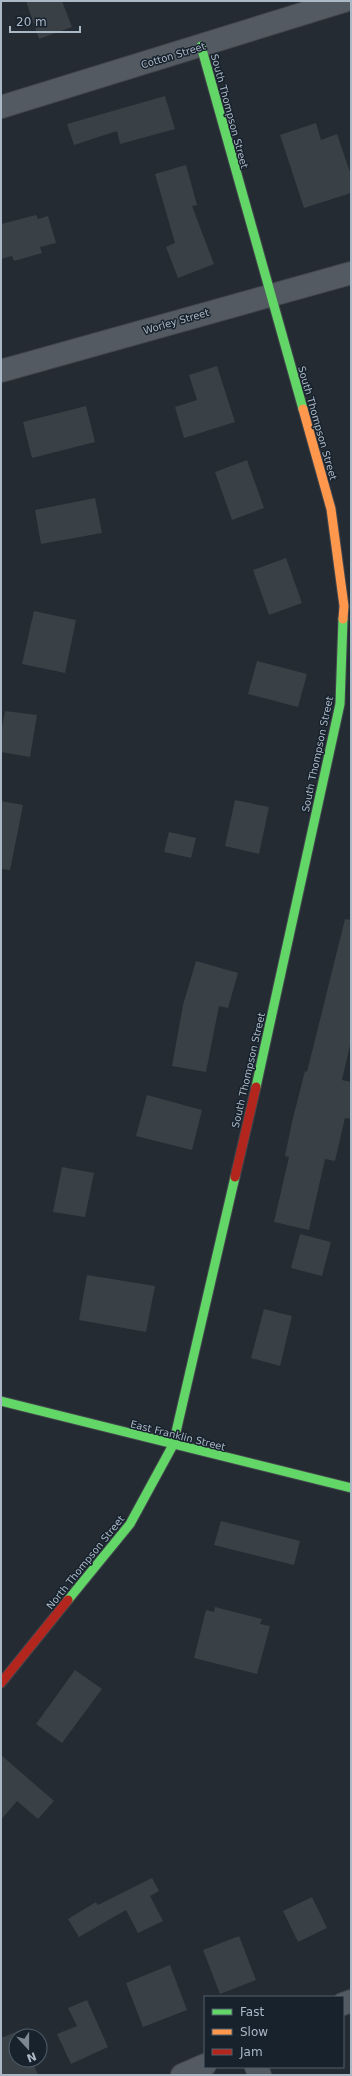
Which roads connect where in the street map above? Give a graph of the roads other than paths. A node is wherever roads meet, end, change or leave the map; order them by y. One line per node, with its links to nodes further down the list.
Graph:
1 (344, 1): 2 (street, Cotton Street)
2 (201, 46): 3 (street, Cotton Street); 5 (street, South Thompson Street)
3 (1, 107)
4 (351, 273): 5 (street, Worley Street)
5 (270, 295): 6 (street, Worley Street); 7 (street, South Thompson Street)
6 (1, 370)
7 (347, 623): 9 (street, South Thompson Street)
8 (1, 1401): 9 (street, East Franklin Street)
9 (173, 1446): 10 (street, East Franklin Street); 11 (street, North Thompson Street)
10 (351, 1488)
11 (1, 1683)
12 (204, 2064): 13 (street)
13 (182, 2075)

